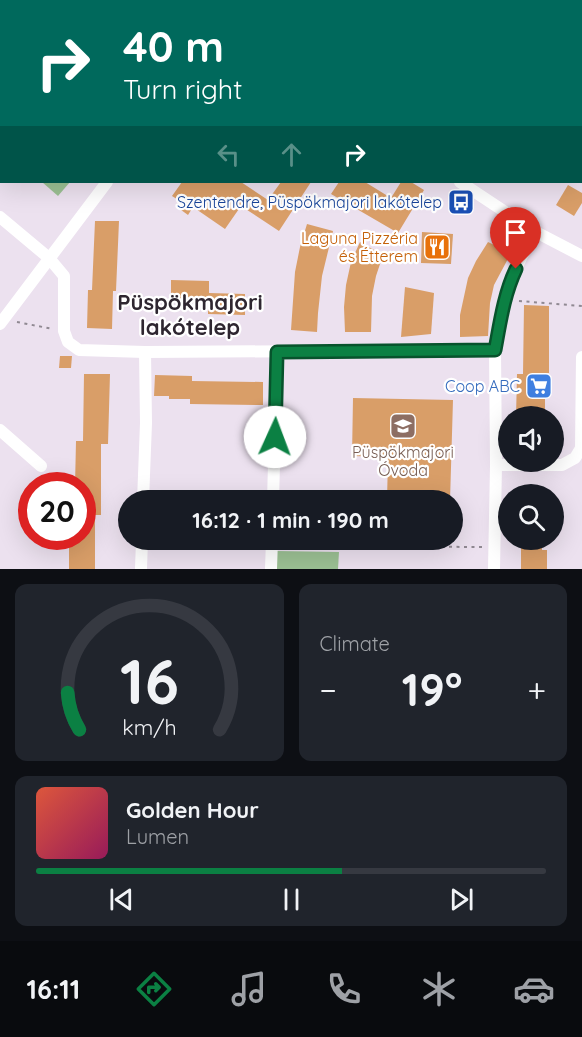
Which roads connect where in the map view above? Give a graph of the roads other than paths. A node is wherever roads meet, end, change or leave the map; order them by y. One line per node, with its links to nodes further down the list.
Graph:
1 (106, 183): 6 (street)
2 (462, 183): 4 (street)
3 (0, 217): 6 (street)
4 (534, 231): 5 (street); 8 (street)
5 (582, 256)
6 (49, 258): 7 (street); 9 (street)
7 (2, 322)
8 (495, 350): 10 (street); 13 (street)
9 (145, 352): 10 (street); 15 (street)
10 (277, 352): 16 (street)
11 (582, 357): 13 (street)
12 (0, 430): 14 (street)
13 (496, 465): 21 (street)
14 (41, 466)
15 (143, 490)
16 (273, 490)
17 (142, 550): 19 (street)
18 (272, 550): 20 (street)
19 (141, 569)
20 (271, 569)
21 (494, 569)

